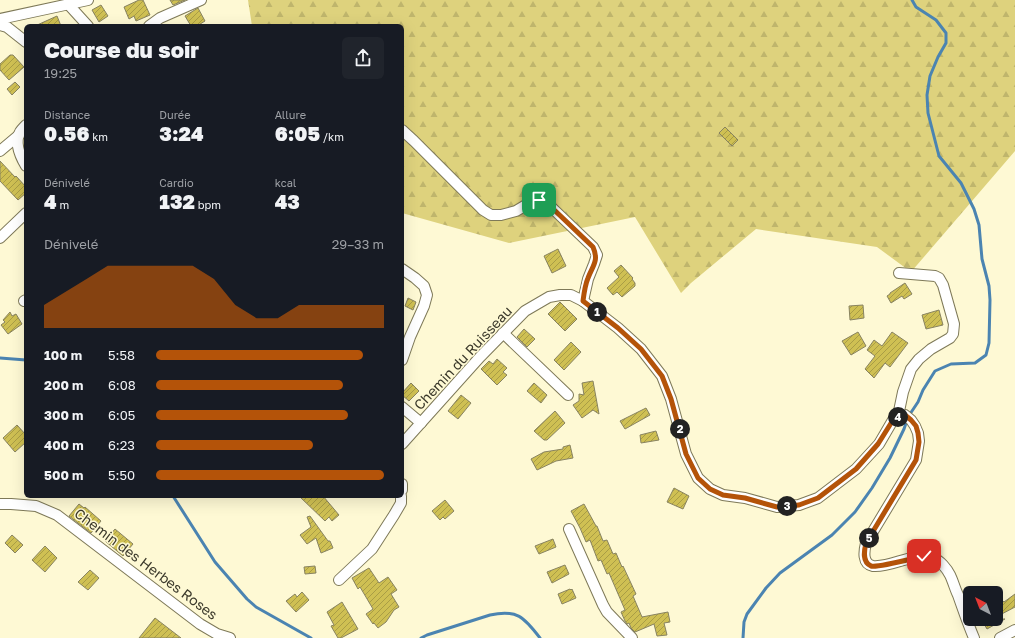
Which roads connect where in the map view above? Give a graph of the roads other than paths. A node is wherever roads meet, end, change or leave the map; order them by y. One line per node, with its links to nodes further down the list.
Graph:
1 (201, 0): 6 (street)
2 (82, 1): 3 (street)
3 (68, 4): 4 (street); 5 (street)
4 (0, 19)
5 (86, 24)
6 (152, 24)
7 (0, 25): 8 (street)
8 (24, 40)
9 (24, 127): 11 (street)
10 (404, 132): 18 (street)
11 (19, 135): 12 (street); 13 (street)
12 (0, 151)
13 (24, 163)
14 (24, 215): 15 (street)
15 (0, 238)
16 (404, 270): 20 (street)
17 (899, 273): 23 (street)
18 (583, 301): 19 (street, Chemin du Ruisseau); 23 (street, Chemin du Ruisseau)
19 (503, 334): 21 (street); 24 (street, Chemin du Ruisseau)
20 (404, 354)
21 (568, 394)
22 (404, 409): 24 (street)
23 (905, 417): 33 (street)
24 (421, 424): 25 (street, Chemin du Ruisseau)
25 (404, 442)
26 (401, 498): 29 (street)
27 (0, 504): 31 (street, Chemin des Herbes Roses)
28 (569, 529): 32 (street)
29 (339, 580)
30 (1015, 630): 34 (street)
31 (230, 638)
32 (632, 638)
33 (974, 638)
34 (1000, 638)

